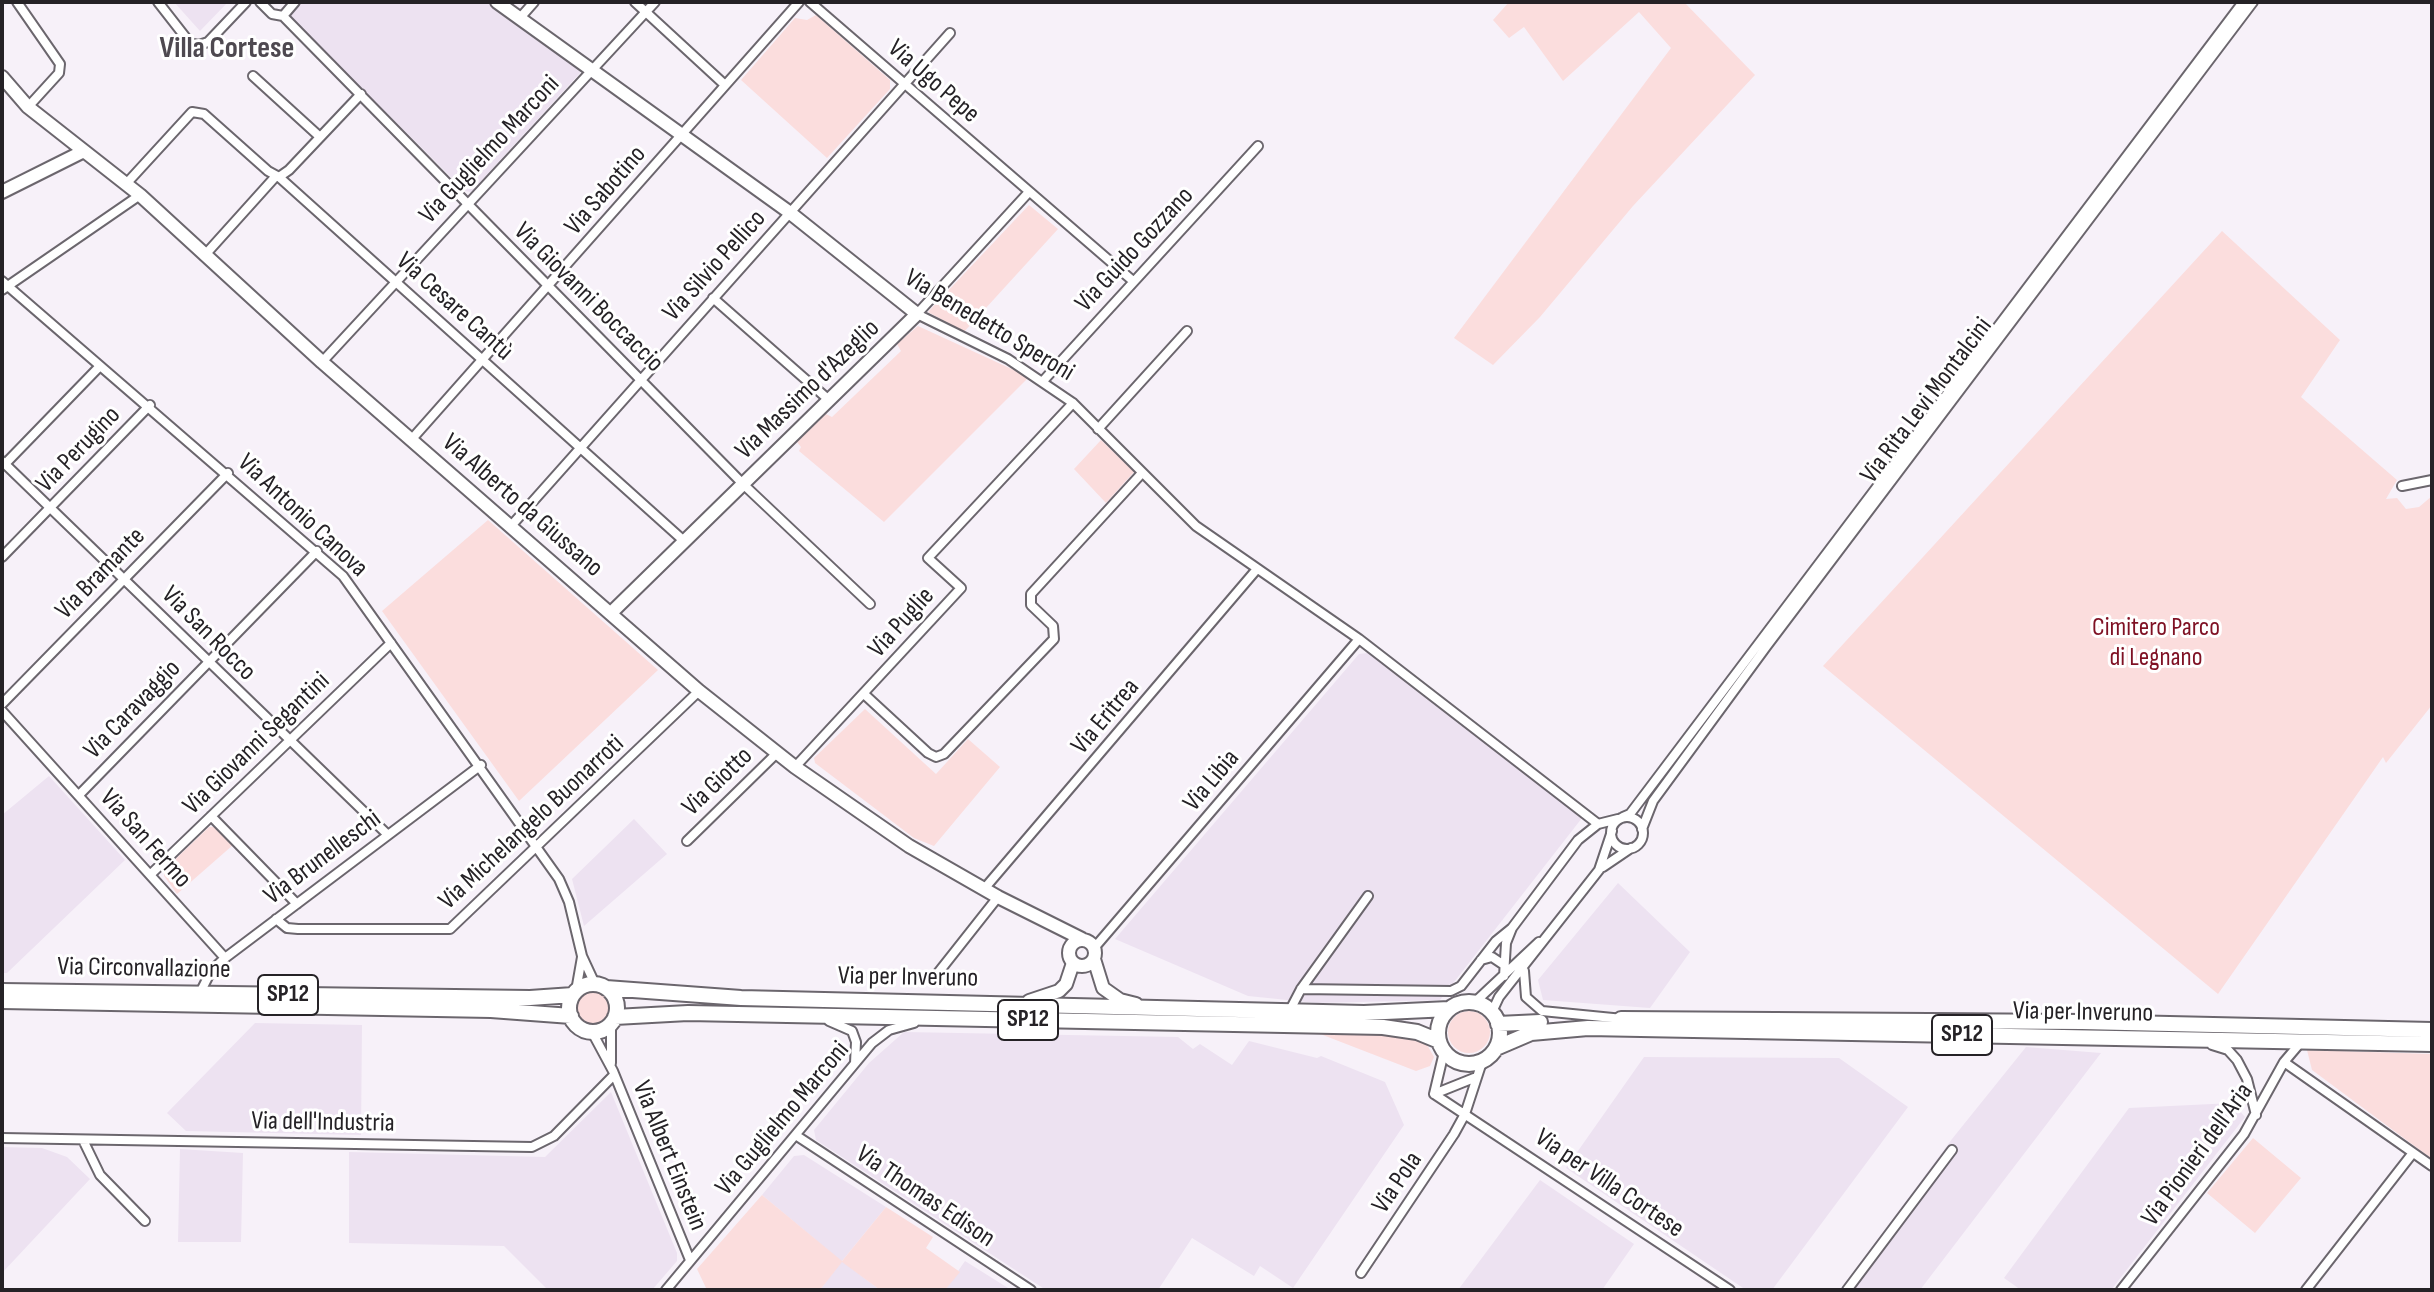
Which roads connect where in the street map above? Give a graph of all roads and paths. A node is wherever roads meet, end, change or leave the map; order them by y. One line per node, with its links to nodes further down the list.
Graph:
1 (17, 2): 24 (street)
2 (158, 2): 3 (street)
3 (246, 2)
4 (260, 2): 15 (street, Via Giovanni Boccaccio)
5 (295, 2): 15 (street)
6 (497, 2): 16 (street, Via Benedetto Speroni)
7 (534, 2): 16 (street)
8 (635, 2): 14 (street)
9 (655, 2): 14 (street, Via Guglielmo Marconi)
10 (799, 2): 22 (street, Via Sabotino)
11 (810, 2): 21 (street, Via Ugo Pepe)
12 (2243, 2): 83 (street, Via Rita Levi Montalcini)
13 (2253, 2): 85 (street, Via Rita Levi Montalcini)
14 (646, 12): 18 (street, Via Guglielmo Marconi); 22 (street)
15 (283, 16): 23 (street, Via Giovanni Boccaccio)
16 (519, 19): 18 (street, Via Benedetto Speroni)
17 (950, 33): 21 (street, Via Silvio Pellico)
18 (593, 69): 25 (street, Via Benedetto Speroni); 34 (street, Via Guglielmo Marconi)
19 (253, 76): 26 (street)
20 (2, 77): 24 (street, Via Alberto da Giussano)
21 (903, 83): 32 (street, Via Ugo Pepe); 35 (street, Via Silvio Pellico)
22 (725, 85): 25 (street, Via Sabotino)
23 (361, 94): 26 (street); 34 (street, Via Giovanni Boccaccio)
24 (28, 107): 28 (street, Via Alberto da Giussano)
25 (682, 134): 35 (street, Via Benedetto Speroni); 40 (street, Via Sabotino)
26 (320, 137): 29 (street)
27 (1258, 146): 37 (street, Via Guido Gozzano)
28 (84, 151): 30 (street, Via Alberto da Giussano); 31 (street)
29 (278, 176): 30 (street, Via Cesare Cantù); 36 (street); 38 (street, Via Cesare Cantù)
30 (126, 184): 33 (street, Via Alberto da Giussano)
31 (2, 192)
32 (1028, 193): 37 (street, Via Ugo Pepe); 42 (street, Via Massimo d'Azeglio)
33 (140, 195): 36 (street, Via Alberto da Giussano); 39 (street)
34 (466, 204): 38 (street, Via Guglielmo Marconi); 40 (street, Via Giovanni Boccaccio)
35 (789, 212): 41 (street, Via Silvio Pellico); 42 (street, Via Benedetto Speroni)
36 (204, 256): 45 (street, Via Alberto da Giussano)
37 (1133, 281): 48 (street, Via Guido Gozzano)
38 (396, 282): 44 (street, Via Cesare Cantù); 45 (street, Via Guglielmo Marconi)
39 (3, 285): 46 (street, Via Antonio Canova)
40 (550, 287): 44 (street, Via Sabotino); 47 (street, Via Giovanni Boccaccio)
41 (713, 298): 47 (street, Via Silvio Pellico); 49 (street)
42 (917, 314): 48 (street, Via Benedetto Speroni); 49 (street, Via Massimo d'Azeglio)
43 (1187, 331): 52 (street)
44 (483, 360): 53 (street, Via Sabotino); 54 (street, Via Cesare Cantù)
45 (322, 362): 53 (street, Via Alberto da Giussano)
46 (100, 366): 51 (street, Via Antonio Canova); 55 (street)
47 (641, 379): 54 (street, Via Silvio Pellico); 59 (street, Via Giovanni Boccaccio)
48 (1043, 381): 50 (street, Via Benedetto Speroni)
49 (829, 400): 59 (street, Via Massimo d'Azeglio)
50 (1073, 403): 52 (street, Via Benedetto Speroni); 74 (street, Via Puglie)
51 (150, 405): 56 (street, Via Antonio Canova); 61 (street, Via Perugino)
52 (1098, 429): 57 (street, Via Benedetto Speroni)
53 (411, 440): 62 (street, Via Alberto da Giussano)
54 (581, 448): 62 (street, Via Silvio Pellico); 63 (street, Via Cesare Cantù)
55 (4, 463): 61 (street, Via San Rocco)
56 (228, 473): 64 (street, Via Antonio Canova); 67 (street, Via Bramante)
57 (1142, 473): 66 (street, Via Benedetto Speroni); 74 (street)
58 (2432, 480): 60 (street)
59 (743, 484): 63 (street, Via Massimo d'Azeglio); 68 (street, Via Giovanni Boccaccio)
60 (2402, 486)
61 (51, 508): 65 (street, Via Perugino); 67 (street, Via San Rocco)
62 (511, 526): 69 (street, Via Alberto da Giussano)
63 (684, 541): 69 (street, Via Massimo d'Azeglio)
64 (317, 551): 71 (street, Via Antonio Canova); 72 (street, Via Caravaggio)
65 (2, 557)
66 (1257, 569): 70 (street, Via Benedetto Speroni); 93 (street, Via Eritrea)
67 (124, 578): 72 (street, Via San Rocco); 75 (street, Via Bramante)
68 (870, 604)
69 (612, 612): 73 (street, Via Alberto da Giussano)
70 (1359, 639): 84 (street, Via Benedetto Speroni); 102 (street, Via Libia)
71 (391, 643): 77 (street, Via Giovanni Segantini); 79 (street, Via Antonio Canova)
72 (208, 662): 77 (street, Via San Rocco); 81 (street, Via Caravaggio)
73 (699, 691): 78 (street, Via Alberto da Giussano); 89 (street, Via Michelangelo Buonarroti)
74 (864, 694): 80 (street, Via Puglie)
75 (2, 704)
76 (2, 711): 81 (street, Via San Fermo)
77 (289, 741): 82 (street, Via Giovanni Segantini); 87 (street, Via San Rocco)
78 (778, 752): 80 (street, Via Alberto da Giussano); 88 (street, Via Giotto)
79 (481, 765): 87 (street, Via Brunelleschi); 89 (street, Via Antonio Canova)
80 (795, 767): 93 (street, Via Alberto da Giussano)
81 (79, 795): 92 (street, Via San Fermo)
82 (211, 816): 92 (street, Via Giovanni Segantini); 96 (street)
83 (1621, 818): 84 (street); 85 (street); 86 (street)
84 (1598, 824): 99 (street)
85 (1642, 829): 90 (street)
86 (1612, 831): 90 (street); 91 (street)
87 (387, 834): 96 (street, Via Brunelleschi)
88 (687, 841)
89 (538, 848): 97 (street, Via Michelangelo Buonarroti); 103 (street, Via Antonio Canova)
90 (1631, 848): 91 (street)
91 (1599, 870): 100 (street)
92 (151, 874): 105 (street, Via San Fermo)
93 (984, 889): 95 (street, Via Alberto da Giussano)
94 (1368, 896): 112 (street)
95 (998, 897): 98 (street, Via Alberto da Giussano); 110 (street)
96 (297, 904): 97 (street, Via Brunelleschi)
97 (276, 919): 105 (street, Via Brunelleschi)
98 (1048, 923): 101 (street, Via Alberto da Giussano); 104 (street, Via Alberto da Giussano)
99 (1512, 928): 106 (street); 107 (street)
100 (1554, 928): 108 (street); 109 (street)
101 (1082, 939): 102 (street, Via Alberto da Giussano); 104 (street)
102 (1094, 953): 104 (street); 119 (street)
103 (582, 956): 111 (street, Via Antonio Canova); 115 (street, Via Antonio Canova)
104 (1071, 956): 118 (street)
105 (225, 958): 114 (street, Via Brunelleschi)
106 (1480, 961): 107 (street); 112 (street)
107 (1504, 965): 109 (street)
108 (1525, 968): 124 (street); 126 (street, Via per Inveruno)
109 (1504, 976): 117 (street)
110 (934, 978)
111 (601, 986): 115 (main road); 118 (main road, Via per Inveruno / SP12); 127 (main road)
112 (1301, 989): 121 (street)
113 (2, 991): 114 (main road, Via Circonvallazione / SP12)
114 (200, 993): 115 (main road, Via Circonvallazione / SP12)
115 (574, 993): 123 (main road)
116 (2, 1001): 123 (main road, Via Circonvallazione / SP12)
117 (1474, 1003): 120 (main road); 124 (main road)
118 (1013, 1004): 119 (main road, Via per Inveruno / SP12)
119 (1146, 1006): 121 (main road, Via per Inveruno / SP12)
120 (1449, 1009): 121 (main road, Via per Inveruno / SP12); 133 (main road)
121 (1290, 1010)
122 (812, 1015): 125 (main road, Via per Inveruno / SP12); 127 (main road, Via per Inveruno / SP12); 137 (street)
123 (571, 1016): 129 (main road)
124 (1495, 1018): 126 (main road, Via per Inveruno / SP12); 134 (main road)
125 (959, 1019): 133 (main road, Via per Inveruno / SP12); 137 (street, Via Guglielmo Marconi)
126 (1628, 1019): 128 (main road, Via per Inveruno / SP12)
127 (613, 1021): 129 (main road); 138 (street, Via Albert Einstein)
128 (2432, 1030)
129 (592, 1032): 138 (street, Via Albert Einstein)
130 (2024, 1036): 131 (main road, Via per Inveruno / SP12); 134 (main road, Via per Inveruno / SP12); 142 (street)
131 (2302, 1041): 132 (main road, Via per Inveruno / SP12); 136 (street, Via Pionieri dell'Aria)
132 (2432, 1044)
133 (1442, 1047): 135 (main road); 140 (street)
134 (1496, 1048): 135 (main road)
135 (1482, 1062): 139 (street)
136 (2284, 1062): 142 (street, Via Pionieri dell'Aria); 147 (street)
137 (854, 1064): 143 (street, Via Guglielmo Marconi)
138 (613, 1071): 145 (street, Via dell'Industria); 150 (street, Via Albert Einstein)
139 (1474, 1078): 140 (street); 141 (street)
140 (1434, 1094): 141 (street, Via per Villa Cortese)
141 (1465, 1114): 151 (street, Via Pola); 154 (street, Via per Villa Cortese)
142 (2256, 1115): 156 (street, Via Pionieri dell'Aria)
143 (797, 1136): 150 (street, Via Guglielmo Marconi); 153 (street, Via Thomas Edison)
144 (2, 1138): 145 (street, Via dell'Industria)
145 (83, 1140): 149 (street)
146 (1952, 1150): 155 (street)
147 (2412, 1154): 148 (street); 157 (street)
148 (2432, 1166)
149 (145, 1221)
150 (690, 1260): 152 (street, Via Guglielmo Marconi)
151 (1361, 1273)
152 (666, 1290)
153 (1031, 1290)
154 (1730, 1290)
155 (1847, 1290)
156 (2121, 1290)
157 (2306, 1290)

